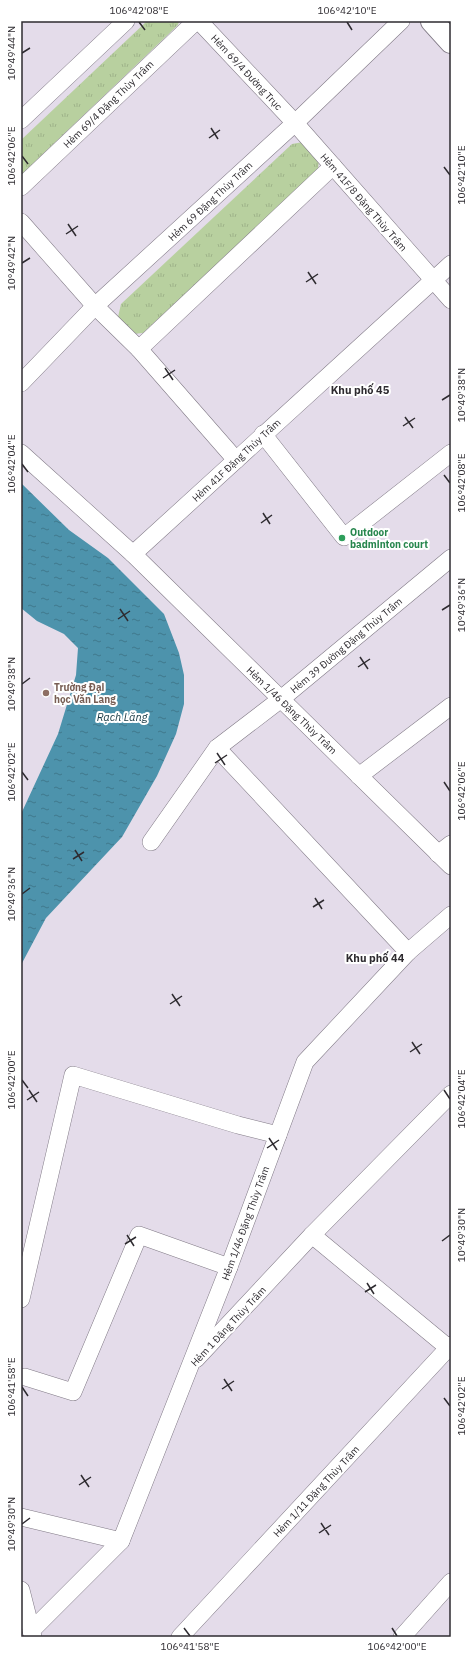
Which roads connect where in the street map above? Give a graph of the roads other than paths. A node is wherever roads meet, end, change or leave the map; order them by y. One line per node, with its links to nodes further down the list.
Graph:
1 (126, 21): 6 (street)
2 (198, 21): 7 (street, Hẻm 69/4 Đường Trục); 9 (street, Hẻm 69/4 Đặng Thùy Trâm)
3 (401, 21): 7 (street, Hẻm 69 Đặng Thùy Trâm)
4 (432, 21): 5 (main road)
5 (451, 42)
6 (21, 120)
7 (295, 123): 8 (street, Hẻm 41F/8 Đặng Thùy Trâm); 14 (street, Hẻm 69 Đặng Thùy Trâm)
8 (333, 166): 12 (street, Hẻm 41F/8 Đặng Thùy Trâm); 15 (street)
9 (21, 187)
10 (21, 222): 14 (street)
11 (451, 264): 12 (street, Hẻm 41F Đặng Thùy Trâm)
12 (434, 280): 13 (street, Hẻm 41F/8 Đặng Thùy Trâm); 17 (street, Hẻm 41F Đặng Thùy Trâm)
13 (451, 300)
14 (95, 306): 15 (street); 16 (street, Hẻm 69 Đặng Thùy Trâm)
15 (139, 348): 20 (street)
16 (21, 383)
17 (263, 434): 19 (street); 20 (street, Hẻm 41F Đặng Thùy Trâm)
18 (21, 453): 21 (street)
19 (451, 453)
20 (236, 460): 21 (street, Hẻm 41F Đặng Thùy Trâm)
21 (133, 554): 23 (street, Hẻm 1/46 Đặng Thùy Trâm)
22 (451, 558): 23 (street, Hẻm 39 Đường Đặng Thùy Trâm)
23 (281, 699): 25 (street, Hẻm 39 Đường Đặng Thùy Trâm); 26 (street, Hẻm 1/46 Đặng Thùy Trâm)
24 (451, 706): 26 (street)
25 (217, 748): 27 (street, Hẻm 39 Đường Đặng Thùy Trâm); 31 (street)
26 (359, 776): 28 (street, Hẻm 1/46 Đặng Thùy Trâm)
27 (151, 842)
28 (445, 849): 29 (street, Hẻm 1/46 Đặng Thùy Trâm)
29 (451, 866)
30 (451, 914): 31 (street, Hẻm 1/46 Đặng Thùy Trâm)
31 (408, 952): 33 (street, Hẻm 1/46 Đặng Thùy Trâm)
32 (451, 1094): 34 (street, Hẻm 1 Đặng Thùy Trâm)
33 (278, 1134): 35 (street, Hẻm 1/46 Đặng Thùy Trâm); 36 (street)
34 (312, 1235): 37 (street); 38 (street, Hẻm 1 Đặng Thùy Trâm)
35 (229, 1267): 38 (street, Hẻm 1/46 Đặng Thùy Trâm); 39 (street)
36 (21, 1299)
37 (450, 1348): 45 (street, Hẻm 1/11 Đặng Thùy Trâm)
38 (190, 1367): 41 (street, Hẻm 1 Đặng Thùy Trâm)
39 (25, 1377)
40 (21, 1517): 41 (street)
41 (122, 1541): 44 (street, Hẻm 1 Đặng Thùy Trâm)
42 (451, 1582): 46 (street)
43 (21, 1590): 44 (street)
44 (32, 1634)
45 (180, 1637)
46 (402, 1637)

